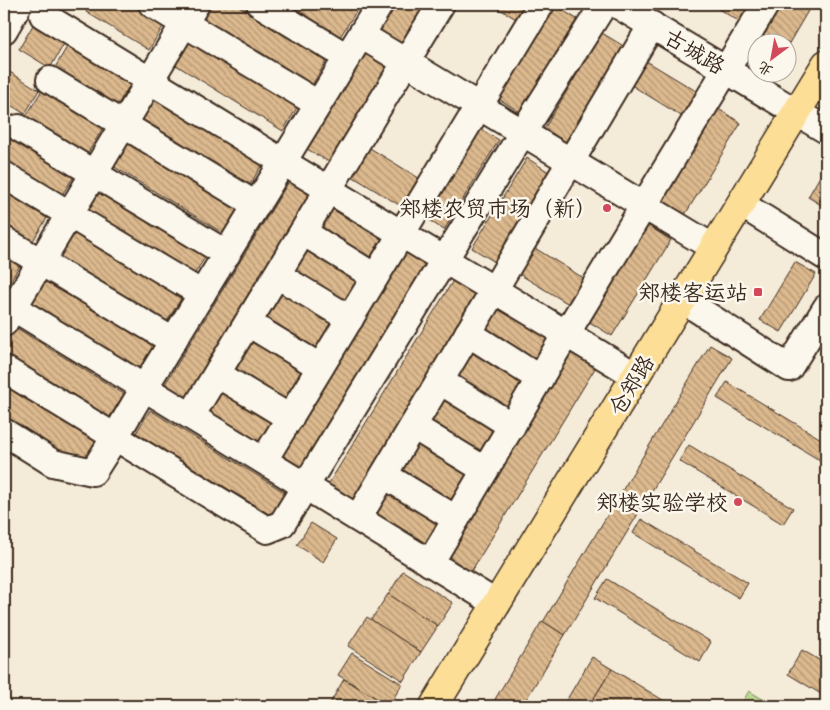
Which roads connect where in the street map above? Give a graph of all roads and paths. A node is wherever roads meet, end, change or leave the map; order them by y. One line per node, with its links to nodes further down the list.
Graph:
1 (19, 4): 13 (street)
2 (152, 4): 10 (street)
3 (260, 4): 15 (street)
4 (441, 4): 16 (street)
5 (541, 4): 22 (street)
6 (604, 4): 27 (street)
7 (616, 4): 12 (street, 古城路)
8 (766, 4): 18 (street)
9 (374, 6): 14 (street)
10 (190, 13): 20 (street); 21 (street)
11 (43, 15): 20 (street)
12 (652, 25): 18 (street, 古城路); 29 (street)
13 (4, 30)
14 (361, 35): 15 (street); 16 (street)
15 (347, 57): 21 (street)
16 (406, 62): 22 (street); 32 (street)
17 (826, 64): 23 (main road, 仓郑路)
18 (726, 70): 23 (street, 古城路); 35 (street)
19 (50, 80): 24 (street)
20 (150, 80): 24 (street); 28 (street)
21 (318, 104): 28 (street)
22 (479, 106): 27 (street); 38 (street)
23 (797, 112): 26 (street, 古城路); 33 (main road, 仓郑路)
24 (123, 124): 30 (street); 34 (street)
25 (19, 128): 30 (street)
26 (826, 130)
27 (523, 132): 29 (street); 43 (street)
28 (283, 162): 32 (street); 34 (street)
29 (571, 162): 35 (street); 47 (street)
30 (94, 173): 36 (street); 41 (street)
31 (4, 175): 36 (street)
32 (329, 190): 37 (street); 38 (street)
33 (741, 204): 40 (main road, 仓郑路); 42 (street)
34 (256, 206): 41 (street)
35 (644, 206): 40 (street); 55 (street)
36 (69, 214): 44 (street); 48 (street)
37 (303, 232): 45 (street); 46 (street)
38 (402, 234): 43 (street); 46 (street)
39 (4, 240): 44 (street)
40 (714, 248): 49 (main road, 仓郑路)
41 (226, 254): 48 (street)
42 (826, 257)
43 (445, 260): 47 (street); 73 (street)
44 (41, 262): 51 (street); 56 (street)
45 (277, 275): 52 (street); 53 (street)
46 (376, 277): 52 (street)
47 (494, 290): 54 (street); 55 (street)
48 (202, 294): 56 (street)
49 (682, 300): 50 (street); 60 (main road, 仓郑路)
50 (826, 308)
51 (7, 311): 63 (street)
52 (350, 319): 57 (street)
53 (248, 323): 57 (street); 59 (street)
54 (468, 334): 61 (street); 62 (street)
55 (566, 334): 60 (street); 61 (street)
56 (173, 341): 63 (street)
57 (320, 367): 65 (street)
58 (4, 369): 69 (street)
59 (217, 374): 64 (street); 65 (street)
60 (636, 376): 77 (main road, 仓郑路)
61 (540, 378): 67 (street)
62 (440, 381): 66 (street); 67 (street)
63 (144, 388): 64 (street); 69 (street)
64 (191, 416): 70 (street)
65 (290, 418): 70 (street)
66 (413, 426): 71 (street); 72 (street)
67 (512, 426): 71 (street)
68 (4, 432): 69 (street)
69 (115, 437): 73 (street)
70 (264, 460): 73 (street)
71 (485, 470): 75 (street)
72 (384, 474): 74 (street); 75 (street)
73 (306, 486): 74 (street)
74 (358, 518): 76 (street)
75 (456, 519): 76 (street)
76 (430, 563): 77 (street)
77 (497, 604): 78 (main road, 仓郑路)
78 (434, 706)

